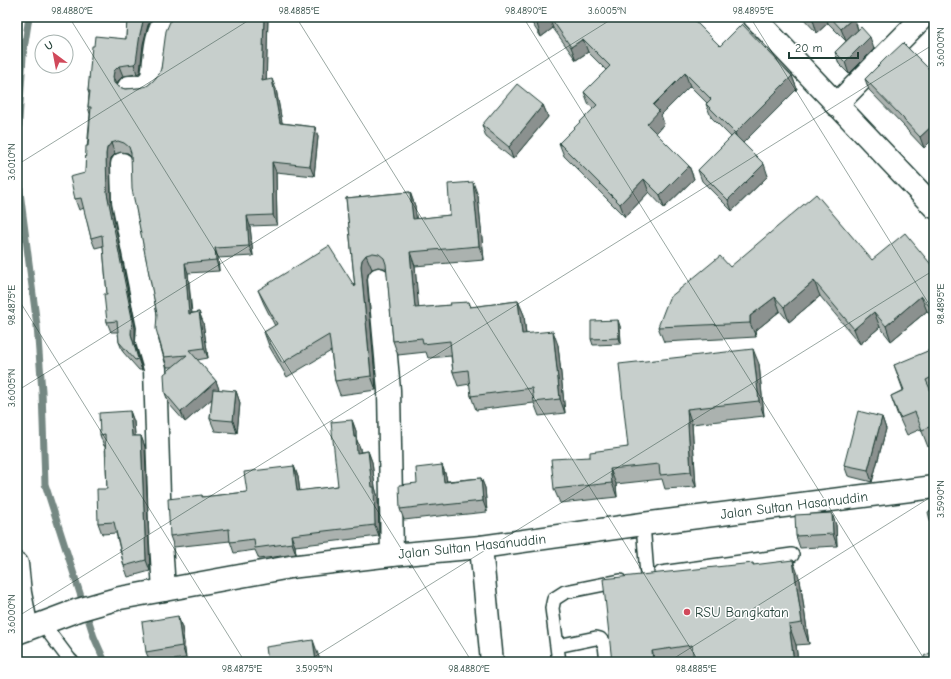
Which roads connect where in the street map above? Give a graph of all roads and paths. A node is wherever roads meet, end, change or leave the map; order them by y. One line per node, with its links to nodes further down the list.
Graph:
1 (167, 17): 4 (main road)
2 (754, 17): 5 (main road)
3 (923, 17): 5 (main road)
4 (129, 87)
5 (836, 105): 7 (main road)
6 (122, 164): 16 (main road)
7 (930, 197)
8 (379, 279): 12 (main road)
9 (934, 487): 10 (main road, Jalan Sultan Hasanuddin)
10 (643, 524): 11 (main road, Jalan Sultan Hasanuddin); 15 (lane)
11 (481, 547): 12 (main road, Jalan Sultan Hasanuddin); 20 (main road)
12 (392, 555): 16 (main road, Jalan Sultan Hasanuddin)
13 (792, 555): 15 (lane)
14 (17, 564): 17 (main road)
15 (647, 575): 18 (lane)
16 (164, 590): 17 (main road, Jalan Sultan Hasanuddin)
17 (34, 626): 19 (lane)
18 (557, 646): 21 (lane); 22 (lane)
19 (72, 662)
20 (492, 662)
21 (559, 662)
22 (607, 662)

